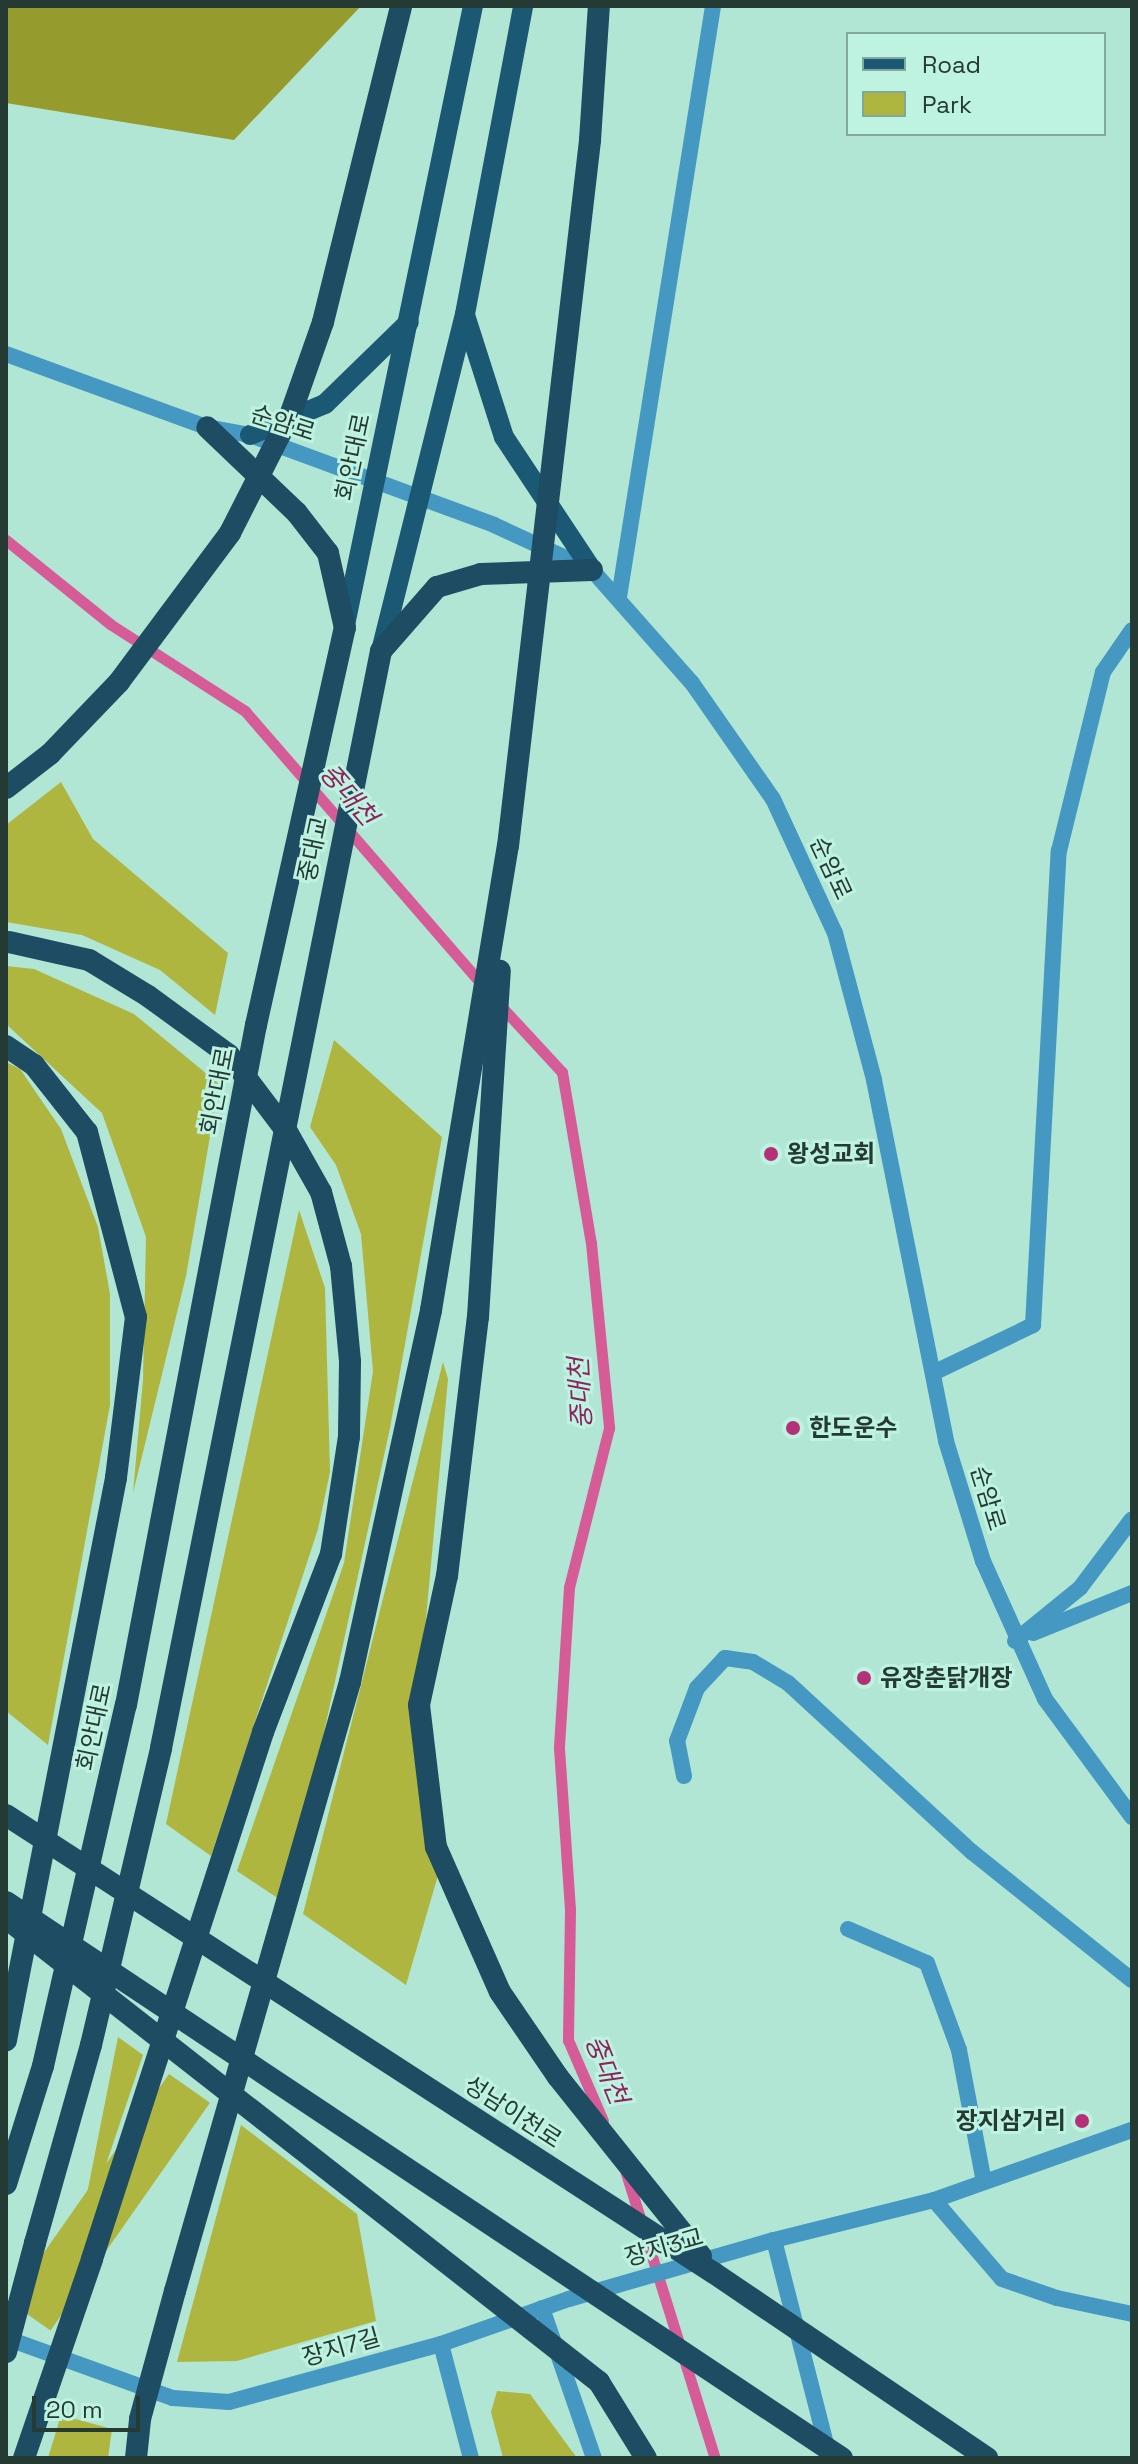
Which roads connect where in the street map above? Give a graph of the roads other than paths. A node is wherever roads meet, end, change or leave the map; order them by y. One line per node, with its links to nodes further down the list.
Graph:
1 (401, 6): 18 (highway, bridge)
2 (473, 6): 7 (main road, 회안대로)
3 (523, 6): 6 (main road)
4 (599, 6): 19 (highway, bridge)
5 (713, 6): 14 (street)
6 (465, 314): 12 (main road); 13 (main road)
7 (409, 322): 10 (main road); 11 (main road, 회안대로)
8 (6, 354): 9 (street, 순암로)
9 (207, 427): 10 (street, 순암로); 15 (highway)
10 (250, 435): 11 (street, 순암로)
11 (374, 480): 12 (street, 순암로); 15 (main road, 회안대로)
12 (415, 497): 13 (street, 순암로); 17 (main road)
13 (592, 570): 14 (street, 순암로); 17 (highway)
14 (619, 597): 22 (street, 순암로)
15 (345, 628): 36 (highway, 회안대로)
16 (1132, 630): 22 (street)
17 (381, 651): 45 (highway, 중대교, bridge)
18 (6, 788)
19 (508, 846): 39 (highway, bridge); 47 (highway, bridge)
20 (8, 942): 46 (highway, bridge)
21 (6, 1046): 33 (highway)
22 (933, 1373): 25 (street, 순암로)
23 (1132, 1519): 25 (street)
24 (1132, 1593): 25 (street)
25 (1015, 1641): 28 (street, 순암로)
26 (684, 1776): 32 (street)
27 (10, 1817): 39 (highway, 성남이천로, bridge)
28 (1132, 1817)
29 (6, 1902): 52 (highway, bridge)
30 (6, 1918): 50 (highway, bridge)
31 (848, 1929): 35 (street)
32 (1132, 1980)
33 (6, 2040)
34 (1132, 2130): 35 (street, 장지3교)
35 (984, 2182): 37 (street, 장지3교)
36 (6, 2184)
37 (934, 2200): 38 (street, 장지3교); 42 (street)
38 (774, 2240): 40 (street, 장지3교, bridge); 51 (street)
39 (714, 2273): 53 (highway, 성남이천로, bridge)
40 (569, 2299): 41 (street, 장지7길)
41 (542, 2308): 44 (street, 장지7길); 49 (street)
42 (1132, 2314)
43 (6, 2338): 44 (street, 장지7길)
44 (441, 2344): 48 (street)
45 (6, 2352)
46 (24, 2458)
47 (136, 2458)
48 (471, 2458)
49 (594, 2458)
50 (646, 2458)
51 (829, 2458)
52 (842, 2458)
53 (987, 2458)

